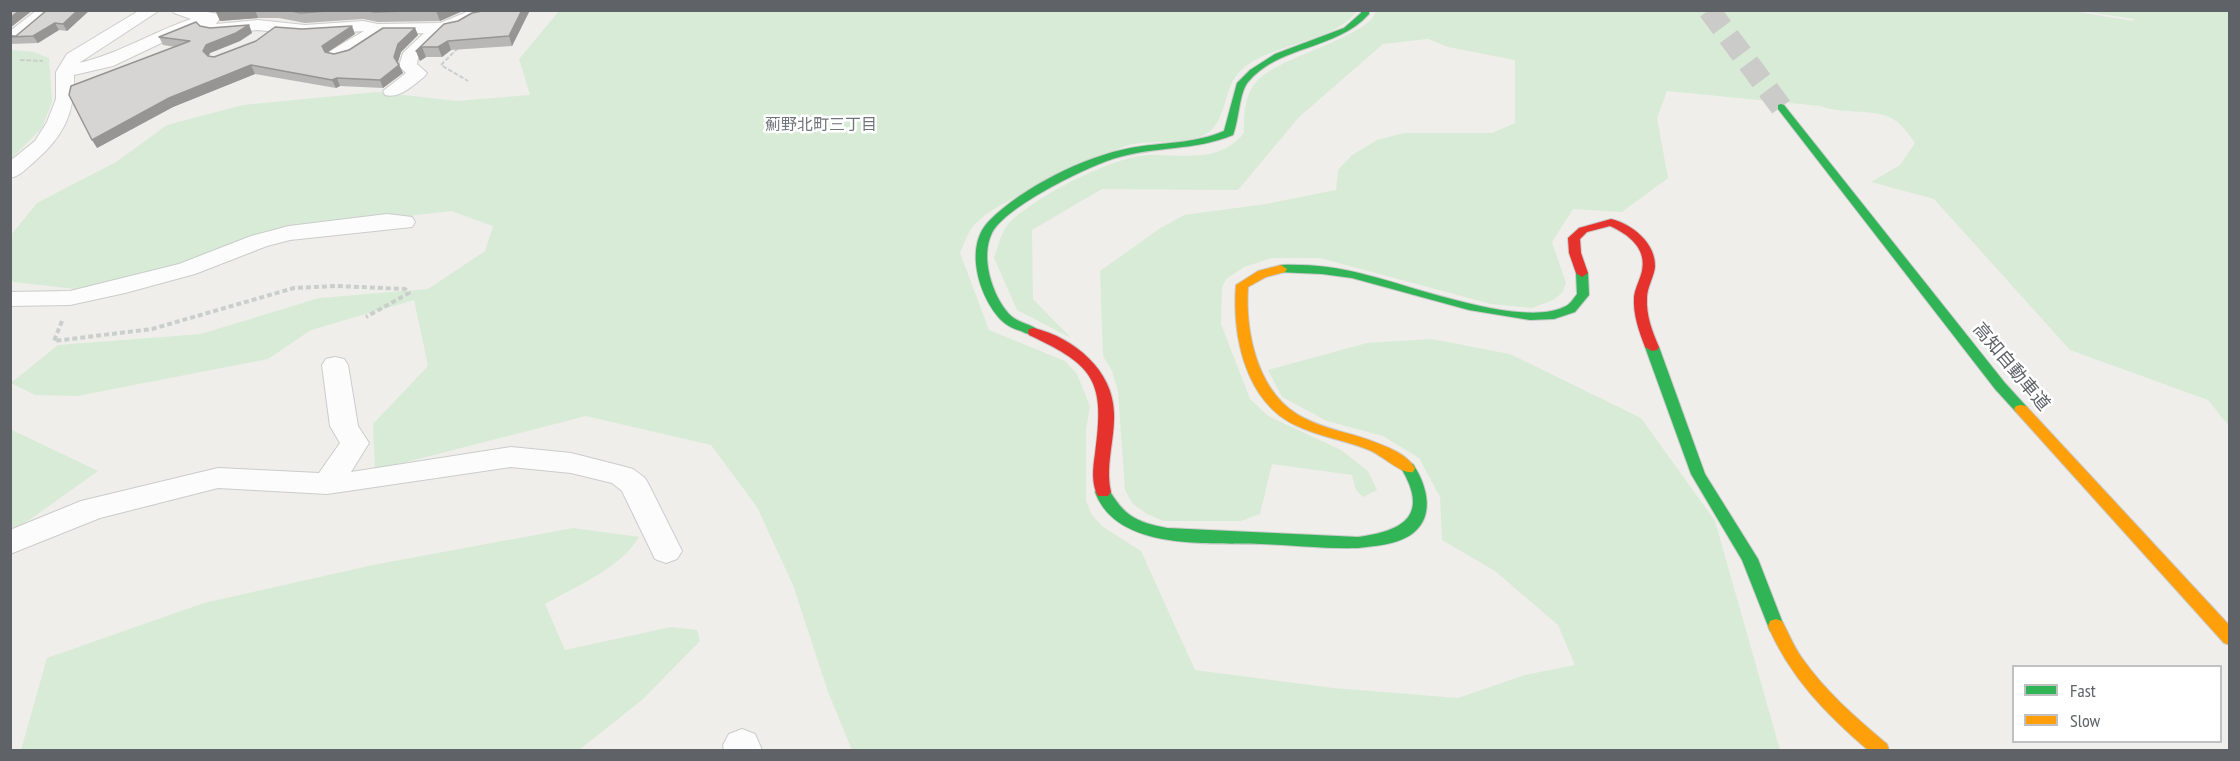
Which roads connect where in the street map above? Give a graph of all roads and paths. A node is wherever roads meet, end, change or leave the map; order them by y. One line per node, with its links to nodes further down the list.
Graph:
1 (48, 10): 13 (street)
2 (152, 10): 16 (street)
3 (180, 10): 8 (street)
4 (245, 10): 8 (street)
5 (512, 10): 9 (street)
6 (1365, 10): 33 (main road)
7 (309, 15): 11 (street)
8 (206, 20): 11 (street); 16 (street)
9 (476, 22): 10 (street); 17 (path)
10 (447, 26): 12 (street); 18 (street)
11 (272, 28): 12 (street); 14 (street)
12 (378, 29): 15 (street)
13 (14, 37)
14 (256, 41)
15 (336, 55)
16 (65, 72): 20 (street)
17 (468, 81)
18 (392, 91)
19 (1781, 107): 32 (main road, 高知自動車道)
20 (10, 172)
21 (404, 222): 22 (street)
22 (195, 265): 23 (street); 25 (street)
23 (232, 267)
24 (133, 297): 25 (street)
25 (70, 298): 26 (street); 27 (path)
26 (10, 299)
27 (366, 317)
28 (335, 365): 29 (street)
29 (327, 484): 30 (street); 31 (street)
30 (10, 543)
31 (666, 551)
32 (2229, 638)
33 (1880, 750)

